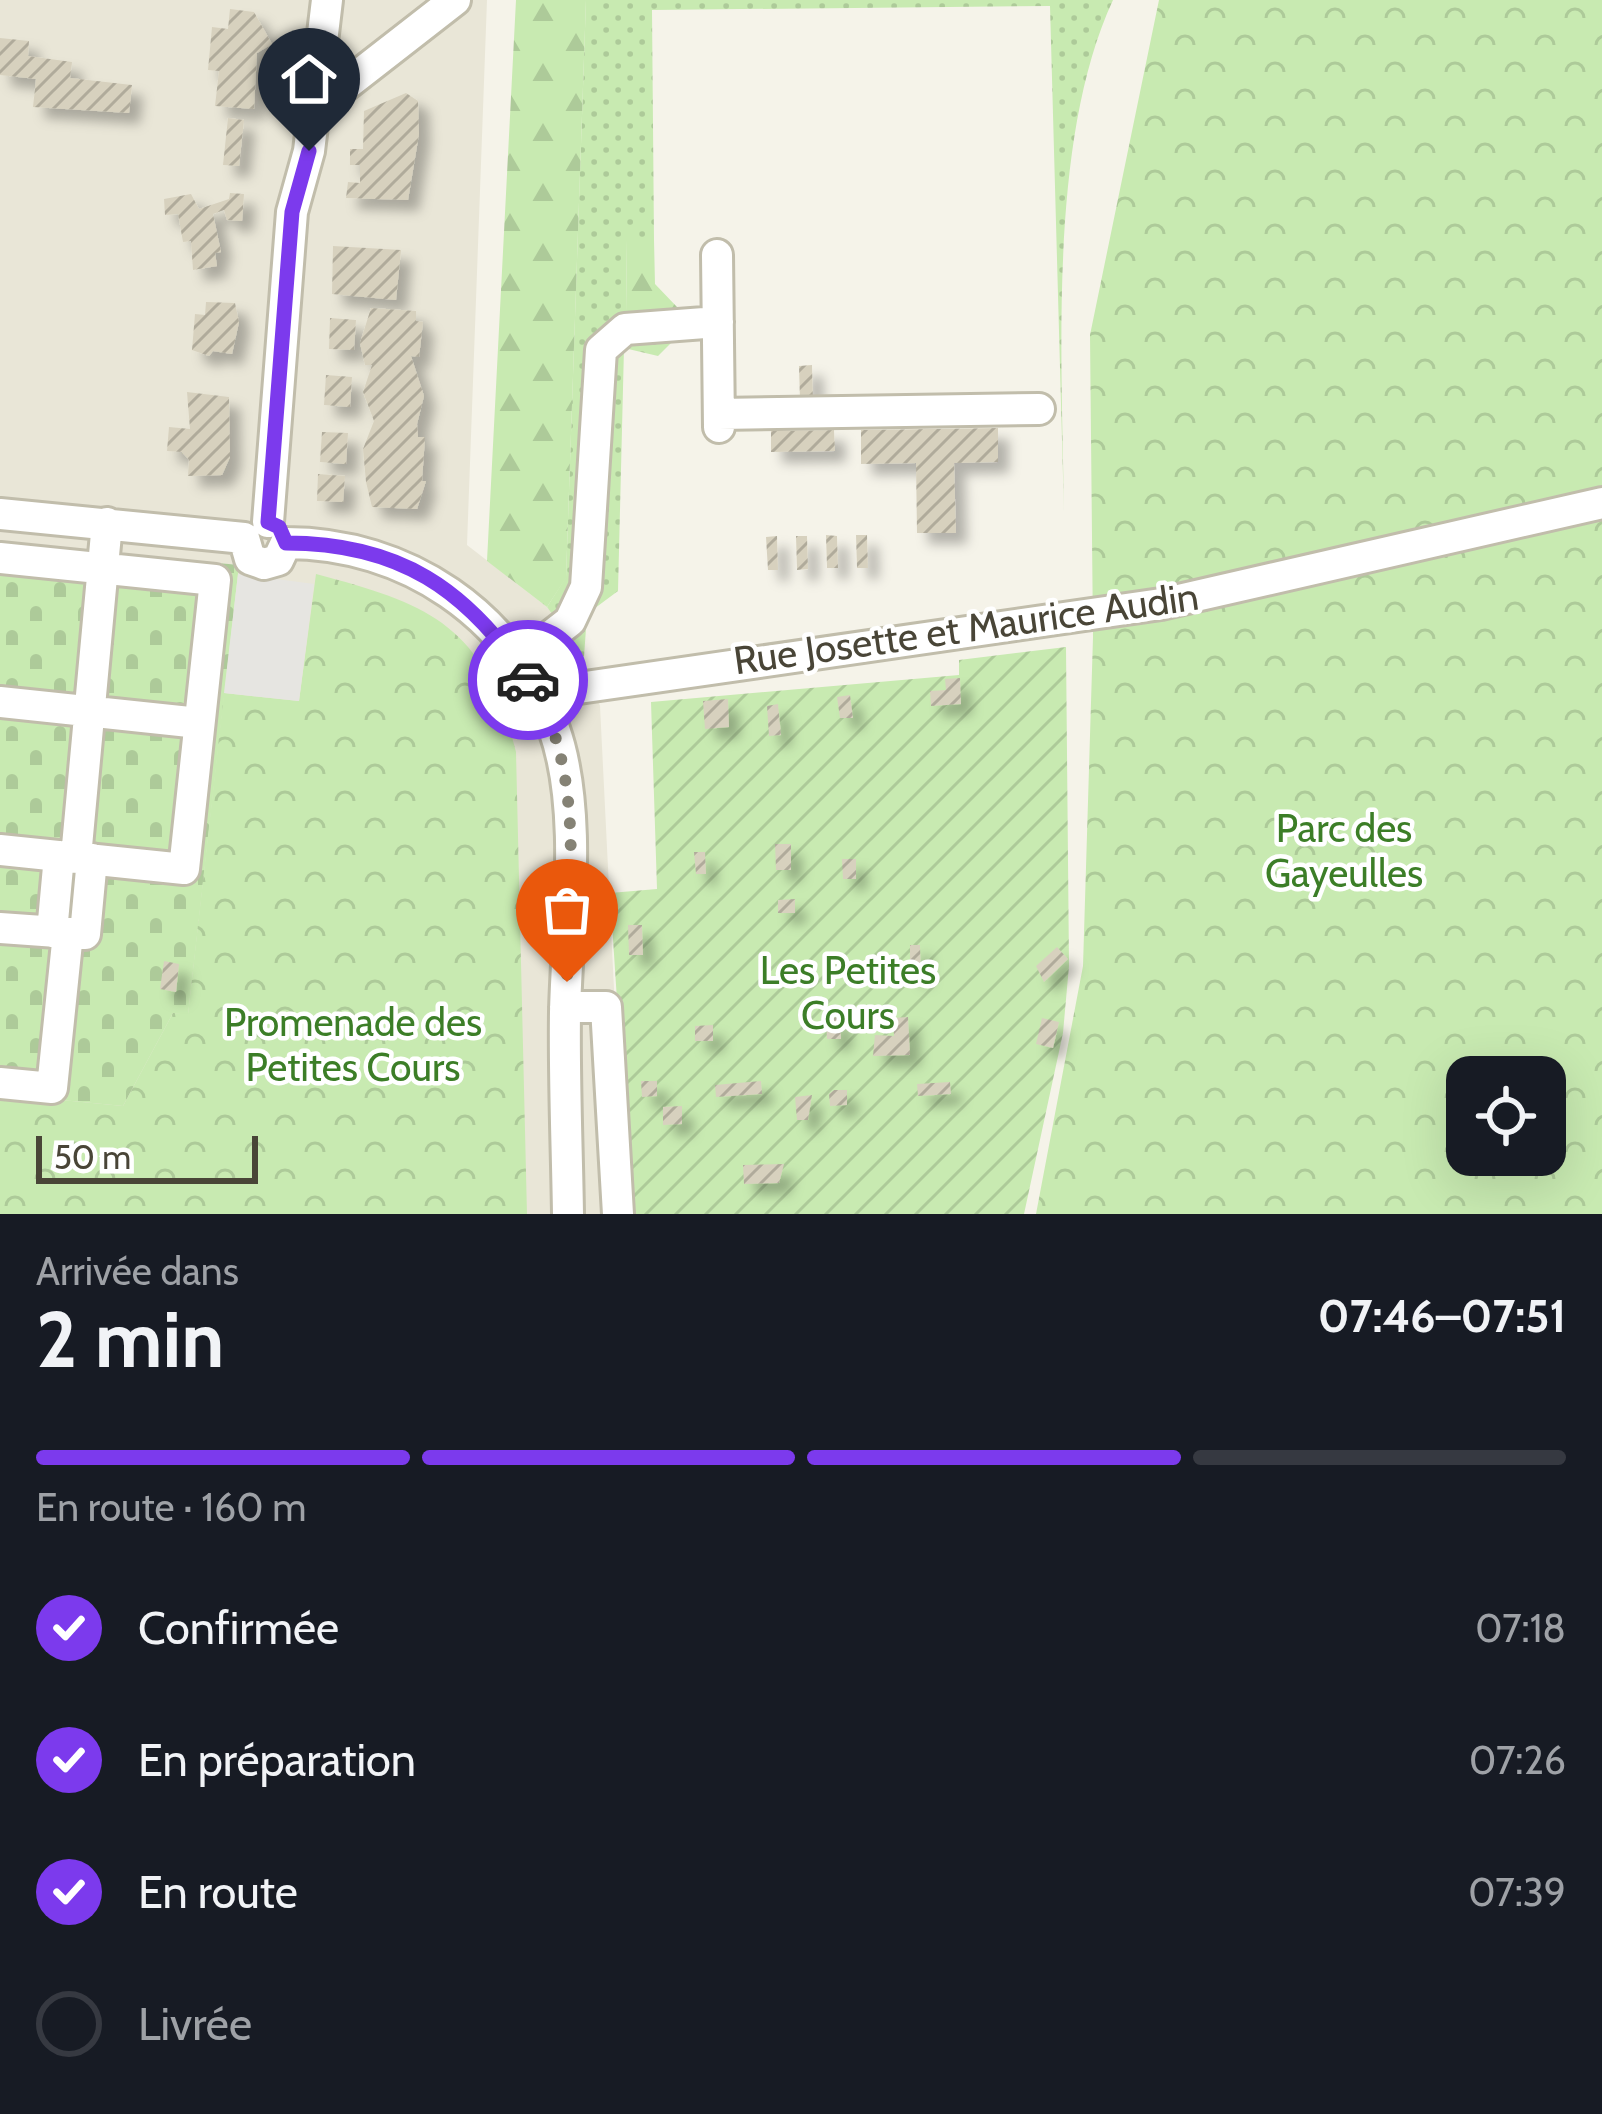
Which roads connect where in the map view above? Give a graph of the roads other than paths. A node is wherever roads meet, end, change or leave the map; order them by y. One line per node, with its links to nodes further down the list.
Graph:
1 (326, 0): 3 (street)
2 (455, 0): 3 (street)
3 (316, 109): 10 (street)
4 (717, 255): 5 (street)
5 (718, 322): 6 (street); 13 (street)
6 (1039, 409)
7 (1602, 503): 14 (street, Rue Josette et Maurice Audin)
8 (0, 514): 9 (street)
9 (107, 523): 10 (street); 12 (street)
10 (266, 534): 13 (street)
11 (0, 558): 12 (street)
12 (103, 569): 16 (street); 17 (street)
13 (516, 663): 14 (street)
14 (538, 694): 22 (street)
15 (0, 702): 16 (street)
16 (89, 711): 17 (street); 19 (street)
17 (200, 723): 19 (street)
18 (0, 850): 19 (street)
19 (76, 858): 21 (street)
20 (0, 928): 21 (street)
21 (60, 933): 23 (street)
22 (566, 1007): 24 (street); 25 (street)
23 (0, 1083)
24 (568, 1214)
25 (618, 1214)

